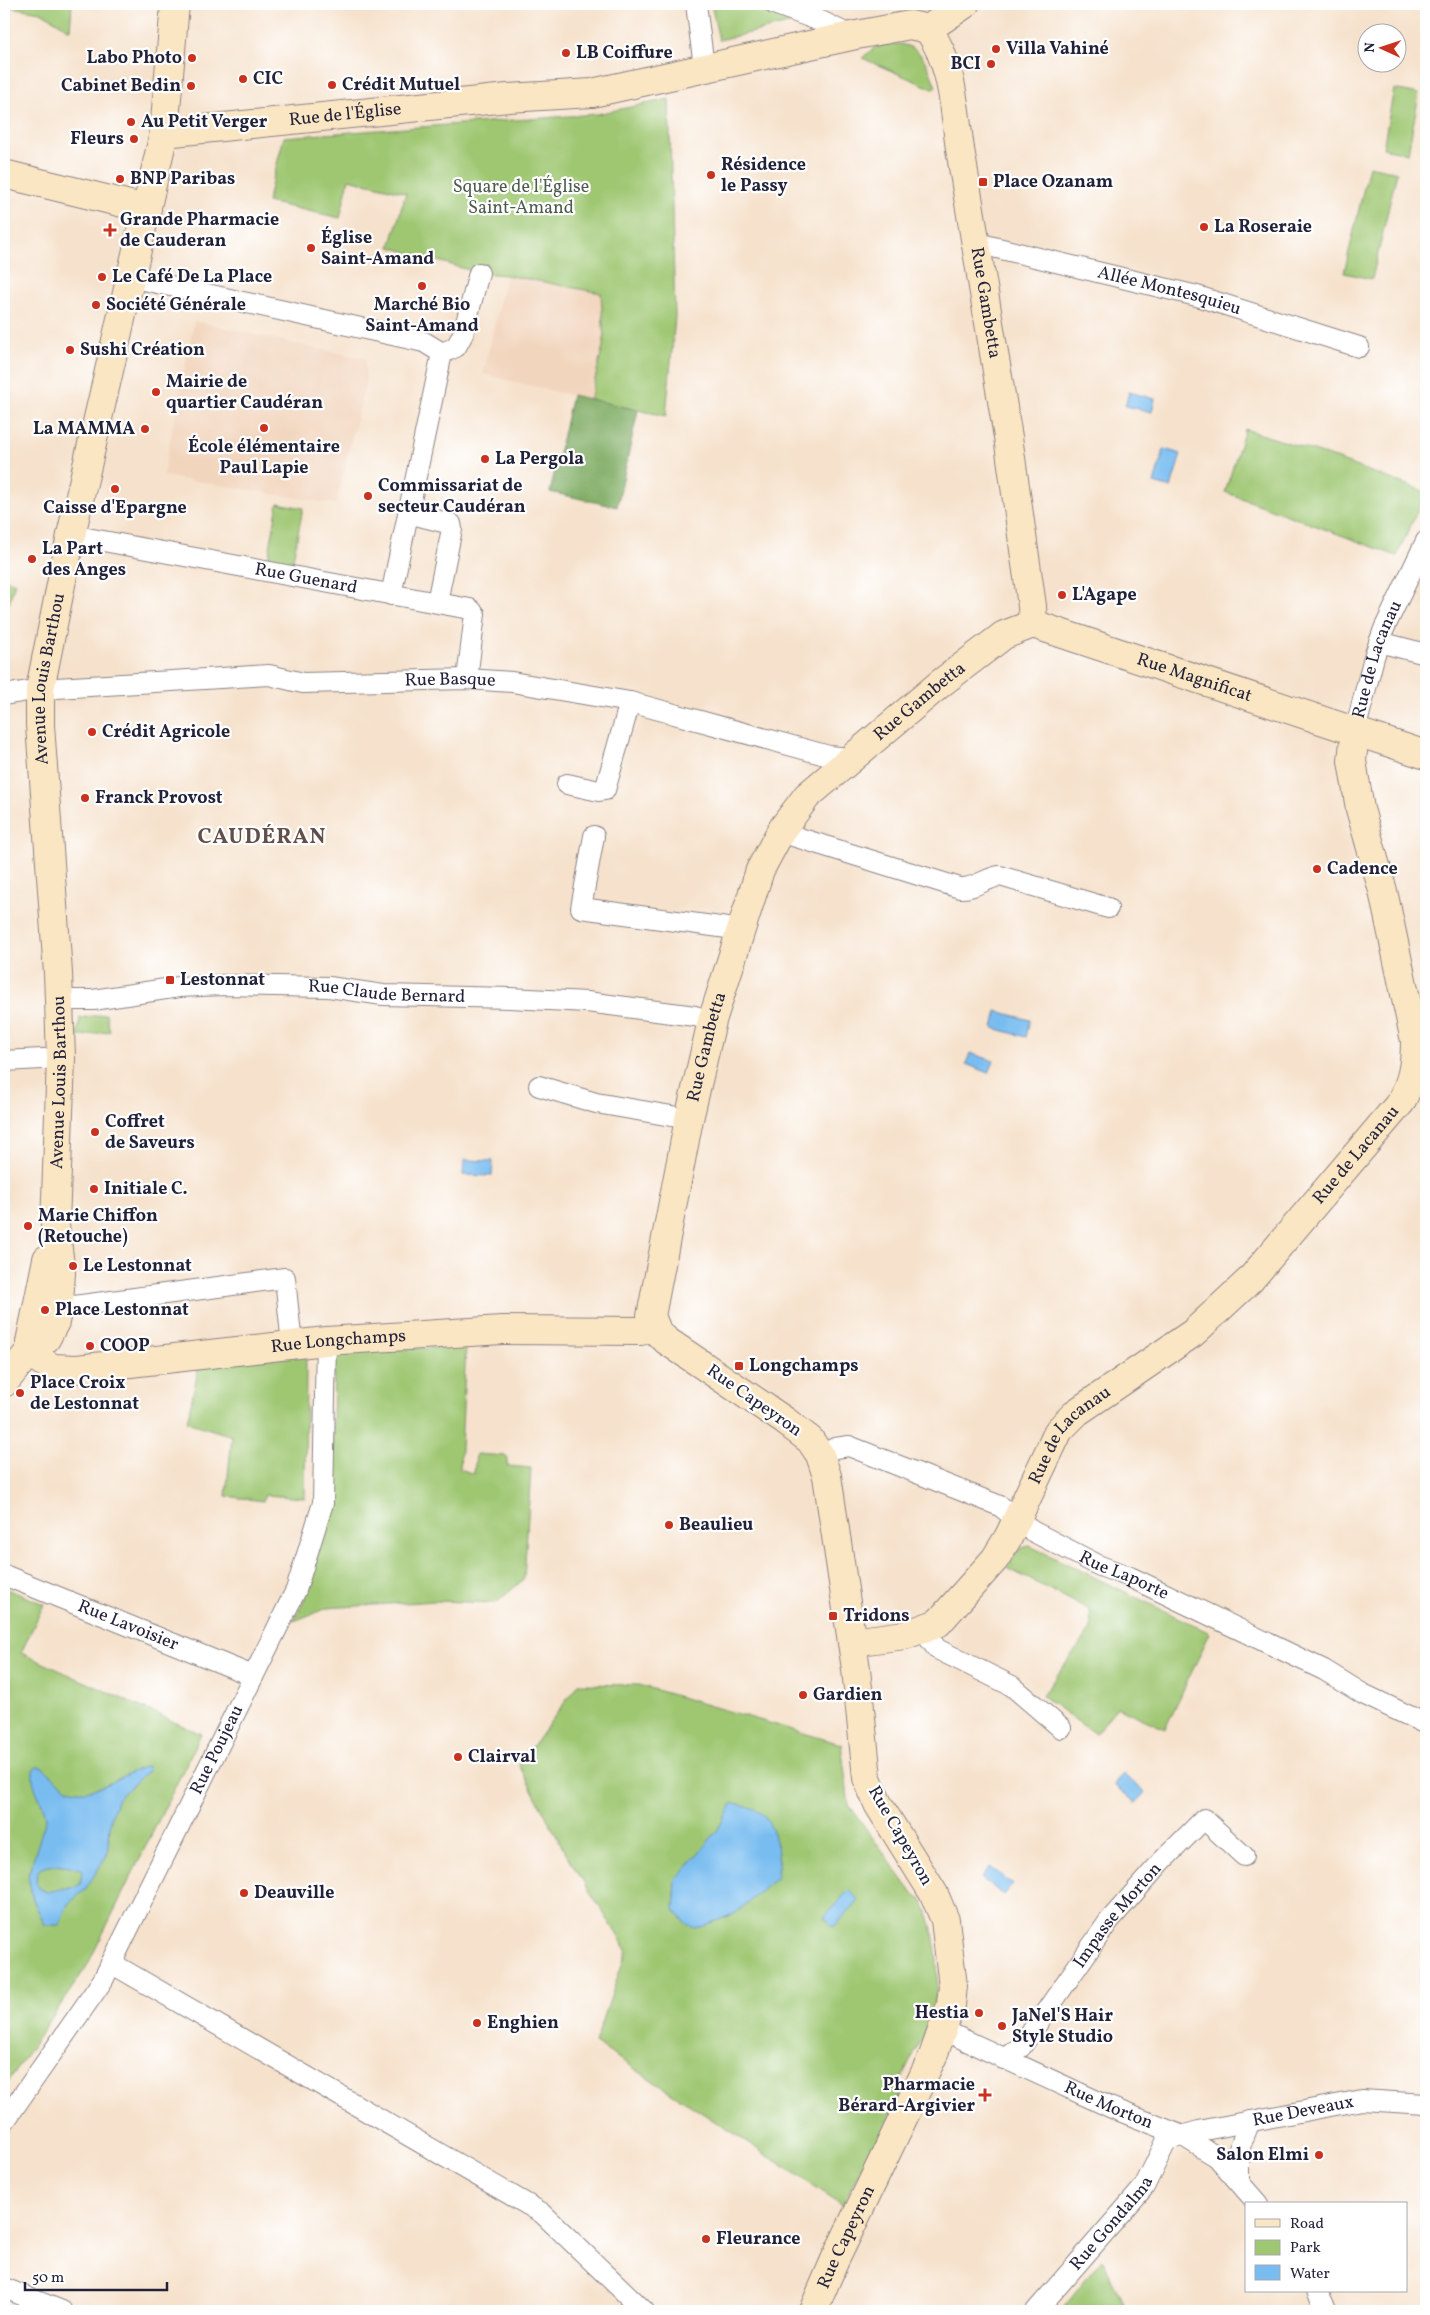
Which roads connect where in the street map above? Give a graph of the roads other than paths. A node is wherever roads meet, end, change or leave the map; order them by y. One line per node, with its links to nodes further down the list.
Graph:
1 (175, 4): 8 (street, Avenue Louis Barthou)
2 (696, 4): 7 (street)
3 (774, 4): 6 (street)
4 (965, 4): 5 (street)
5 (928, 29): 6 (street, Rue de l'Église); 11 (street, Rue Gambetta)
6 (851, 36): 7 (street, Rue de l'Église)
7 (704, 67): 8 (street, Rue de l'Église)
8 (164, 133): 10 (street, Avenue Louis Barthou)
9 (4, 174): 10 (street)
10 (147, 209): 13 (street, Avenue Louis Barthou)
11 (976, 246): 14 (street, Allée Montesquieu); 21 (street, Rue Gambetta)
12 (480, 273): 15 (street)
13 (130, 277): 15 (street); 17 (street, Avenue Louis Barthou)
14 (1358, 347)
15 (442, 353): 16 (street)
16 (408, 513): 19 (street); 20 (street)
17 (71, 535): 19 (street, Rue Guenard); 25 (street, Avenue Louis Barthou)
18 (1426, 541): 22 (street, Rue de Lacanau)
19 (391, 595): 20 (street, Rue Guenard)
20 (437, 602): 24 (street, Rue Guenard)
21 (1033, 624): 28 (street, Rue Magnificat); 30 (street, Rue Gambetta)
22 (1379, 642): 23 (street); 28 (street, Rue de Lacanau)
23 (1426, 654)
24 (467, 679): 25 (street, Rue Basque); 27 (street, Rue Basque)
25 (40, 689): 26 (street, Rue Basque); 36 (street, Avenue Louis Barthou)
26 (4, 695)
27 (630, 702): 30 (street, Rue Basque); 31 (street)
28 (1355, 731): 29 (street, Rue Magnificat); 40 (street, Rue de Lacanau)
29 (1426, 755)
30 (851, 758): 32 (street, Rue Gambetta)
31 (567, 784)
32 (780, 832): 34 (street); 35 (street, Rue Gambetta)
33 (594, 836): 35 (street)
34 (1108, 908)
35 (742, 930): 37 (street, Rue Gambetta)
36 (59, 1000): 37 (street, Rue Claude Bernard); 38 (street, Avenue Louis Barthou)
37 (712, 1021): 42 (street, Rue Gambetta)
38 (61, 1058): 39 (street); 43 (street, Avenue Louis Barthou)
39 (4, 1061)
40 (1420, 1066): 51 (street, Rue de Lacanau)
41 (539, 1086): 42 (street)
42 (689, 1118): 45 (street, Rue Gambetta)
43 (54, 1225): 44 (street, Avenue Louis Barthou); 48 (street)
44 (59, 1302): 47 (street); 48 (street, Avenue Louis Barthou)
45 (654, 1325): 46 (street, Rue Longchamps); 50 (street, Rue Capeyron)
46 (326, 1341): 47 (street, Rue Longchamps); 55 (street, Rue Poujeau)
47 (292, 1345): 48 (street, Rue Longchamps)
48 (28, 1353): 49 (street, Avenue Louis Barthou)
49 (4, 1383)
50 (820, 1455): 51 (street, Rue Laporte); 54 (street, Rue Capeyron)
51 (1017, 1519): 53 (street, Rue de Lacanau); 56 (street, Rue Laporte)
52 (4, 1575): 55 (street, Rue Lavoisier)
53 (923, 1630): 54 (street); 57 (street)
54 (852, 1642): 60 (street, Rue Capeyron)
55 (253, 1676): 59 (street, Rue Poujeau)
56 (1426, 1724)
57 (1061, 1728)
58 (1244, 1856): 61 (street, Impasse Morton)
59 (111, 1963): 64 (street, Rue Poujeau); 71 (street)
60 (943, 2030): 61 (street, Rue Morton); 72 (street, Rue Capeyron)
61 (1003, 2059): 65 (street, Rue Morton)
62 (1426, 2104): 63 (street, Rue Deveaux)
63 (1250, 2121): 65 (street, Rue Deveaux); 66 (street)
64 (4, 2122)
65 (1183, 2136): 66 (street, Rue Morton); 73 (street, Rue Gondalma)
66 (1239, 2181): 67 (street, Rue Morton)
67 (1256, 2202)
68 (4, 2288): 70 (street)
69 (1318, 2292): 74 (street)
70 (62, 2311)
71 (644, 2311)
72 (813, 2311)
73 (1036, 2311)
74 (1327, 2311)

